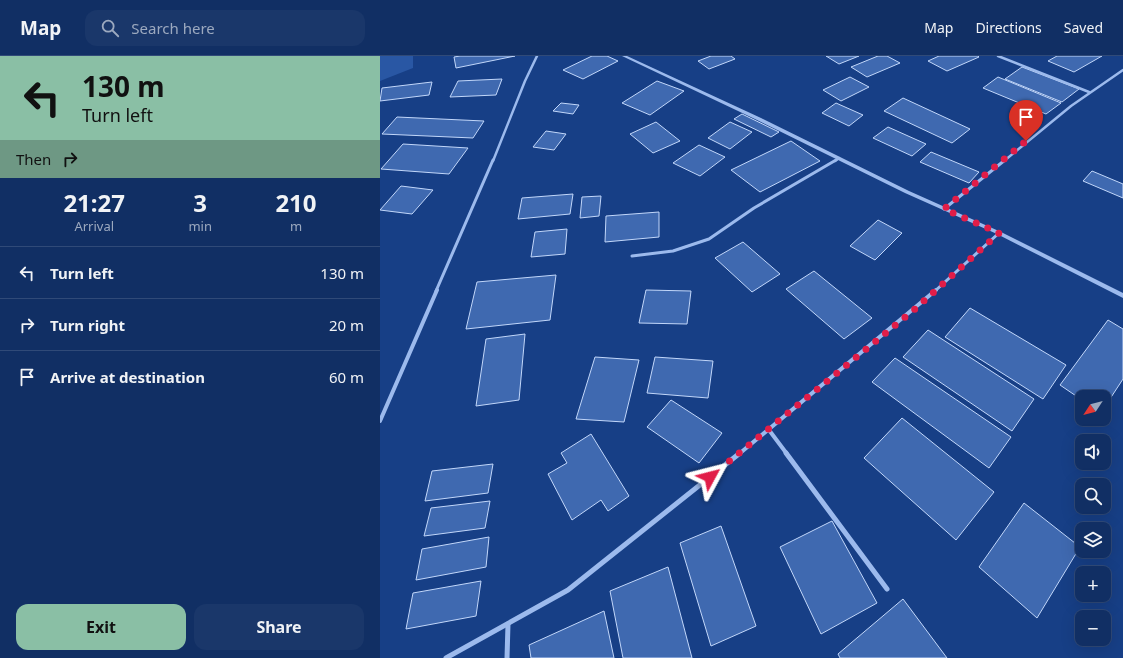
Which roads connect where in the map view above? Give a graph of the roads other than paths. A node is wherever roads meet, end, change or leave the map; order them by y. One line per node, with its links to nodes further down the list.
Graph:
1 (537, 56): 11 (street)
2 (624, 56): 6 (street)
3 (998, 56): 5 (street)
4 (1123, 70): 5 (street)
5 (1089, 92): 7 (street)
6 (839, 158): 7 (street); 9 (street)
7 (944, 209): 8 (street)
8 (999, 233): 10 (street); 12 (street)
9 (632, 256)
10 (1123, 296)
11 (380, 421)
12 (769, 430): 13 (street); 14 (street)
13 (887, 589)
14 (508, 624): 15 (street); 16 (street)
15 (446, 658)
16 (507, 658)

